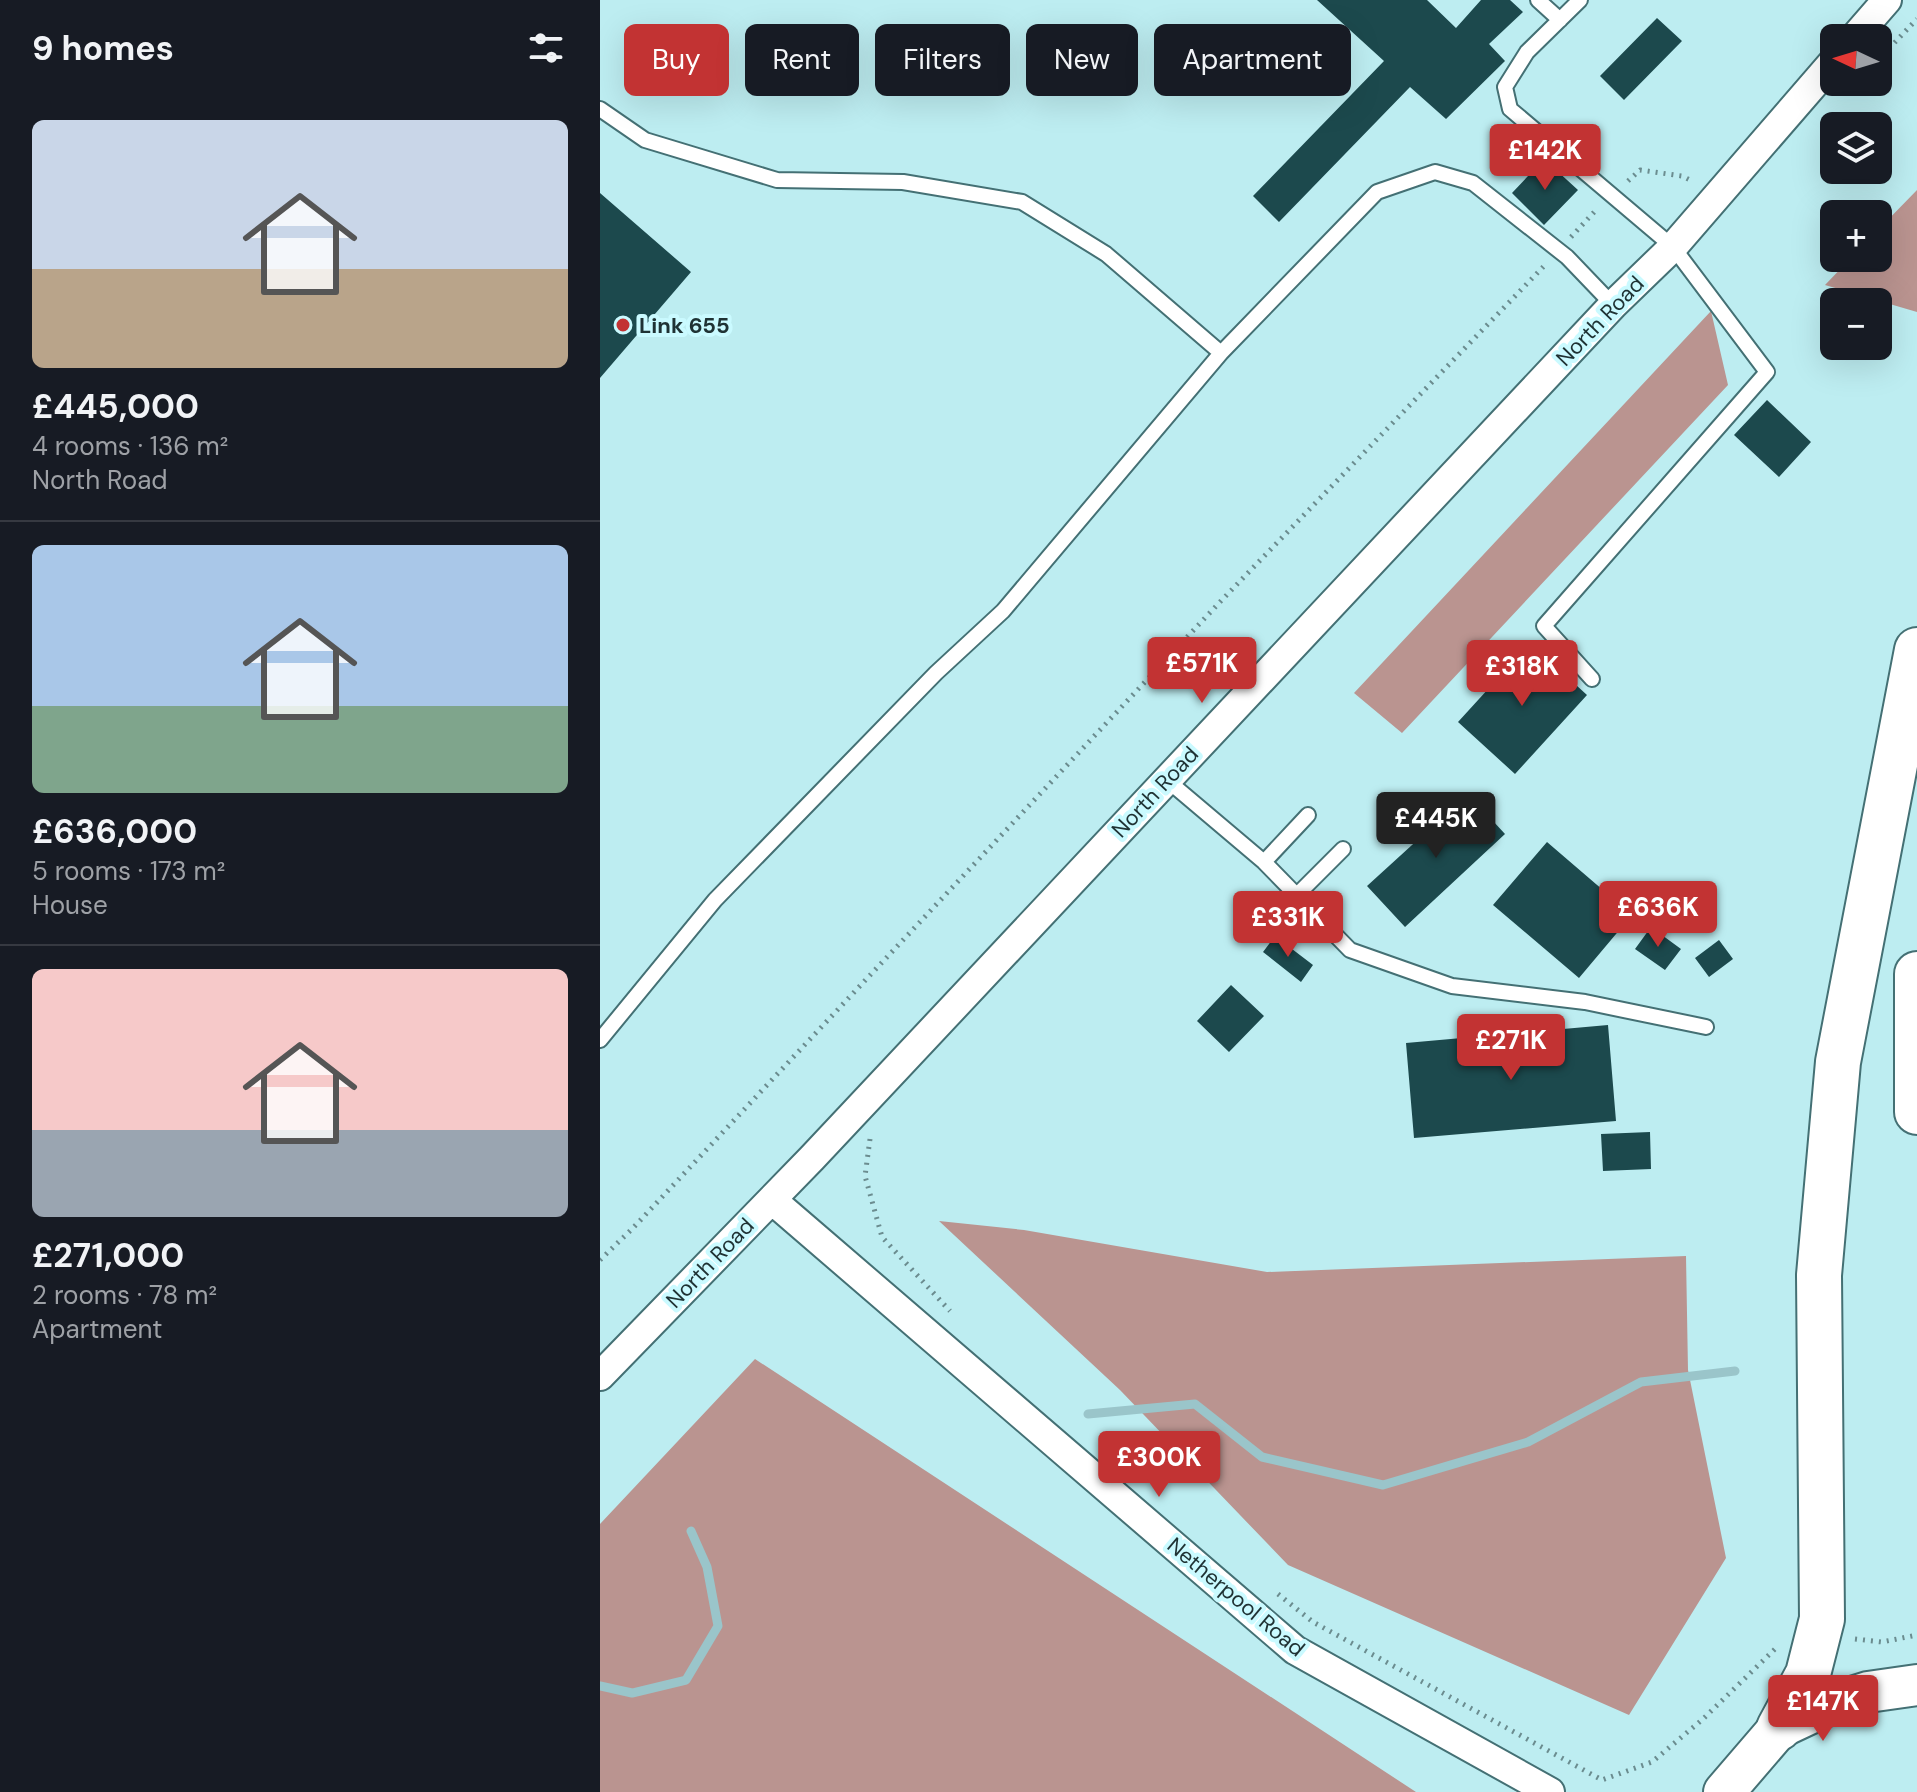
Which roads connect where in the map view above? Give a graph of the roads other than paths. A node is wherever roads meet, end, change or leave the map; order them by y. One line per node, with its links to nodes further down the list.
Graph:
1 (1538, 0): 4 (lane)
2 (1580, 0): 4 (lane)
3 (1887, 0): 5 (street)
4 (1560, 20): 8 (lane)
5 (1866, 24)
6 (1820, 77): 8 (street, North Road)
7 (600, 109): 10 (lane)
8 (1673, 247): 9 (street, North Road); 12 (lane)
9 (1613, 305): 10 (lane); 13 (street, North Road)
10 (1221, 353): 20 (lane)
11 (1917, 650): 25 (highway)
12 (1592, 679)
13 (1167, 780): 16 (lane); 22 (street, North Road)
14 (1308, 815): 16 (lane)
15 (1343, 849): 17 (lane)
16 (1264, 862): 17 (lane)
17 (1297, 895): 19 (lane)
18 (1917, 974): 21 (highway)
19 (1706, 1027)
20 (600, 1040)
21 (1917, 1112)
22 (772, 1200): 23 (street, North Road); 26 (street, Netherpool Road)
23 (600, 1376)
24 (1917, 1685): 25 (main road)
25 (1779, 1728): 27 (main road)
26 (1550, 1792)
27 (1724, 1792)

